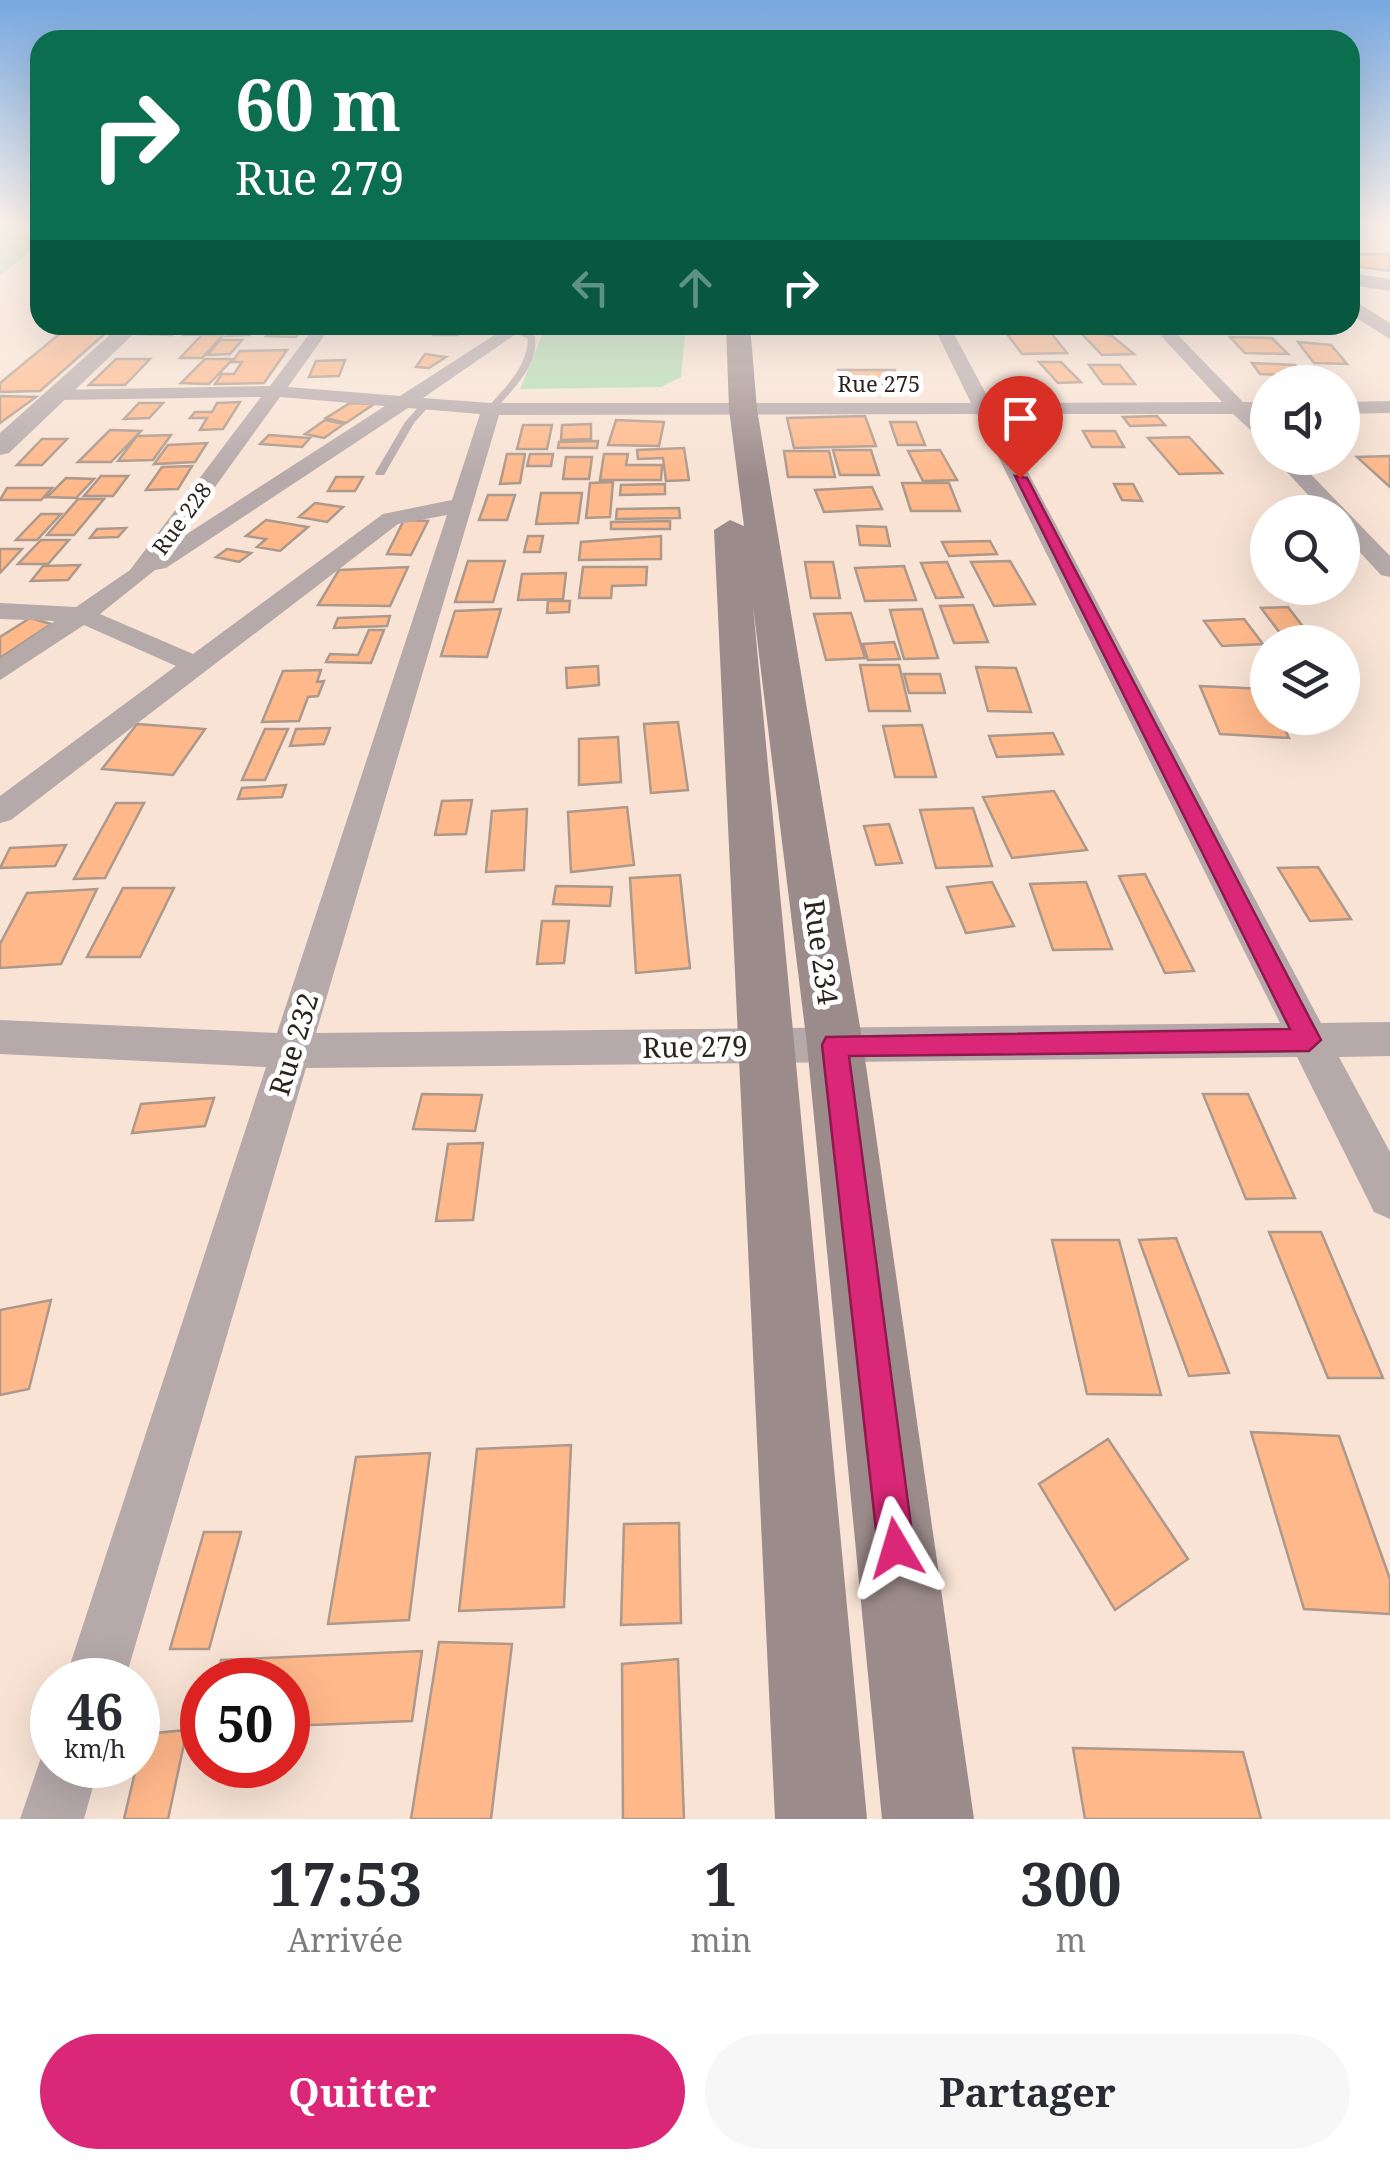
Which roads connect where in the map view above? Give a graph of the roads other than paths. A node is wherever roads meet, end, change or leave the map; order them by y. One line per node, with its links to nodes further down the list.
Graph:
1 (1364, 309): 2 (street)
2 (1390, 333)
3 (123, 335): 12 (street)
4 (317, 335): 11 (street, Rue 228)
5 (507, 335): 13 (street)
6 (528, 335): 19 (lane)
7 (720, 335): 20 (main road, Rue 234)
8 (737, 335): 20 (main road, Rue 234)
9 (945, 335): 14 (street)
10 (1168, 335): 15 (street)
11 (275, 391): 12 (street); 13 (street); 29 (street, Rue 228)
12 (58, 394): 22 (street)
13 (416, 402): 19 (street, Rue 275); 23 (lane); 29 (street)
14 (984, 408): 15 (street, Rue 275); 20 (street, Rue 275); 36 (street)
15 (1237, 408): 16 (street, Rue 275); 21 (street)
16 (1250, 408)
17 (1360, 408): 18 (street)
18 (1390, 408)
19 (491, 409): 20 (street, Rue 275); 26 (street, Rue 232)
20 (732, 409): 38 (main road, Rue 234); 39 (main road, Rue 234)
21 (1250, 421)
22 (0, 447)
23 (380, 473)
24 (1300, 475): 25 (street)
25 (1320, 495)
26 (462, 505): 32 (street); 40 (street, Rue 232)
27 (1360, 538): 28 (street)
28 (1390, 570)
29 (139, 576): 31 (street, Rue 228)
30 (0, 611): 31 (street)
31 (82, 615): 32 (street); 33 (street, Rue 228)
32 (193, 664): 34 (street)
33 (0, 672)
34 (0, 812)
35 (0, 1037): 40 (street, Rue 279)
36 (1309, 1040): 37 (street, Rue 279); 38 (street, Rue 279); 41 (street)
37 (1390, 1040)
38 (835, 1045): 39 (street, Rue 279); 46 (main road, Rue 234)
39 (767, 1046): 40 (street, Rue 279); 45 (main road, Rue 234)
40 (290, 1051): 42 (street, Rue 232)
41 (1390, 1198)
42 (102, 1658)
43 (61, 1788): 44 (street)
44 (52, 1819)
45 (821, 1819)
46 (928, 1819)

